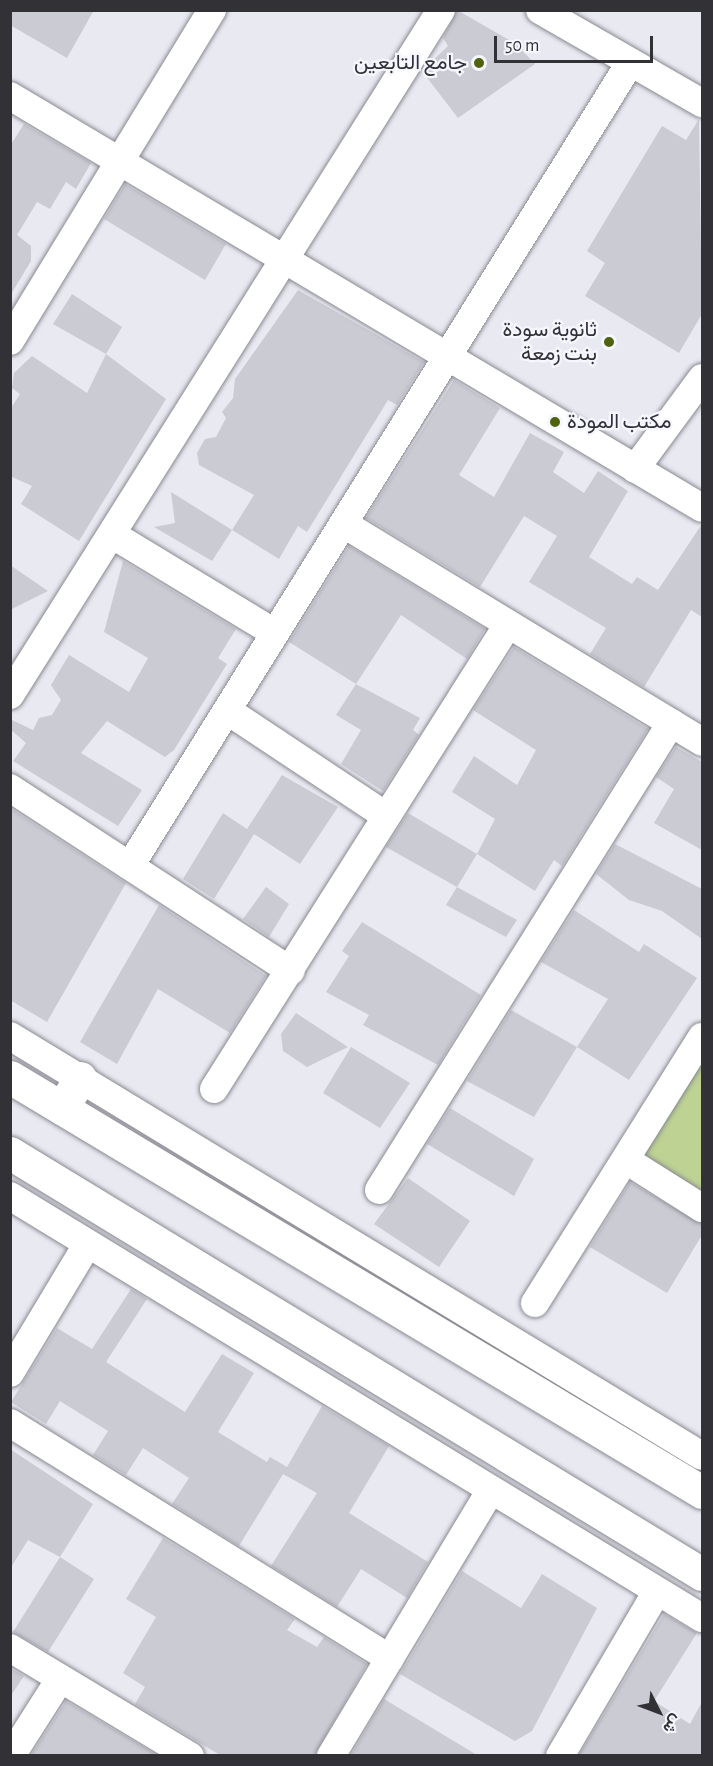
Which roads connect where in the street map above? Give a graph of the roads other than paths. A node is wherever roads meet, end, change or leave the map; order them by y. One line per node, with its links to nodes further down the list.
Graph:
1 (212, 10): 7 (street)
2 (441, 10): 8 (street)
3 (540, 10): 4 (street)
4 (630, 63): 6 (street); 10 (street)
5 (13, 103): 7 (street)
6 (702, 103)
7 (120, 160): 8 (street); 9 (street)
8 (281, 261): 10 (street); 15 (street)
9 (10, 340)
10 (445, 358): 12 (street); 14 (street)
11 (702, 378): 12 (street)
12 (635, 469): 13 (street)
13 (702, 508)
14 (344, 524): 16 (street); 17 (street)
15 (113, 535): 17 (street); 18 (street)
16 (507, 626): 20 (street); 23 (street)
17 (273, 632): 19 (street)
18 (10, 695)
19 (228, 711): 23 (street); 24 (street)
20 (671, 723): 21 (street); 34 (street)
21 (702, 742)
22 (10, 788): 24 (street)
23 (386, 816): 25 (street)
24 (130, 866): 25 (street)
25 (291, 971): 30 (street)
26 (10, 1036): 29 (street)
27 (702, 1037): 33 (street)
28 (10, 1077): 31 (main road)
29 (80, 1078): 31 (main road); 41 (street)
30 (214, 1089)
31 (62, 1108): 43 (main road)
32 (10, 1153): 44 (main road)
33 (626, 1160): 36 (street); 38 (street)
34 (379, 1190)
35 (10, 1196): 37 (street)
36 (702, 1208)
37 (87, 1245): 39 (street); 42 (street)
38 (535, 1303)
39 (14, 1358)
40 (10, 1424): 48 (street)
41 (702, 1456)
42 (491, 1490): 45 (street); 48 (street)
43 (702, 1492)
44 (702, 1574)
45 (657, 1591): 46 (street); 53 (street)
46 (702, 1618)
47 (10, 1648): 49 (street)
48 (390, 1659): 52 (street)
49 (60, 1679): 50 (street); 51 (street)
50 (11, 1755)
51 (190, 1755)
52 (332, 1755)
53 (560, 1755)

